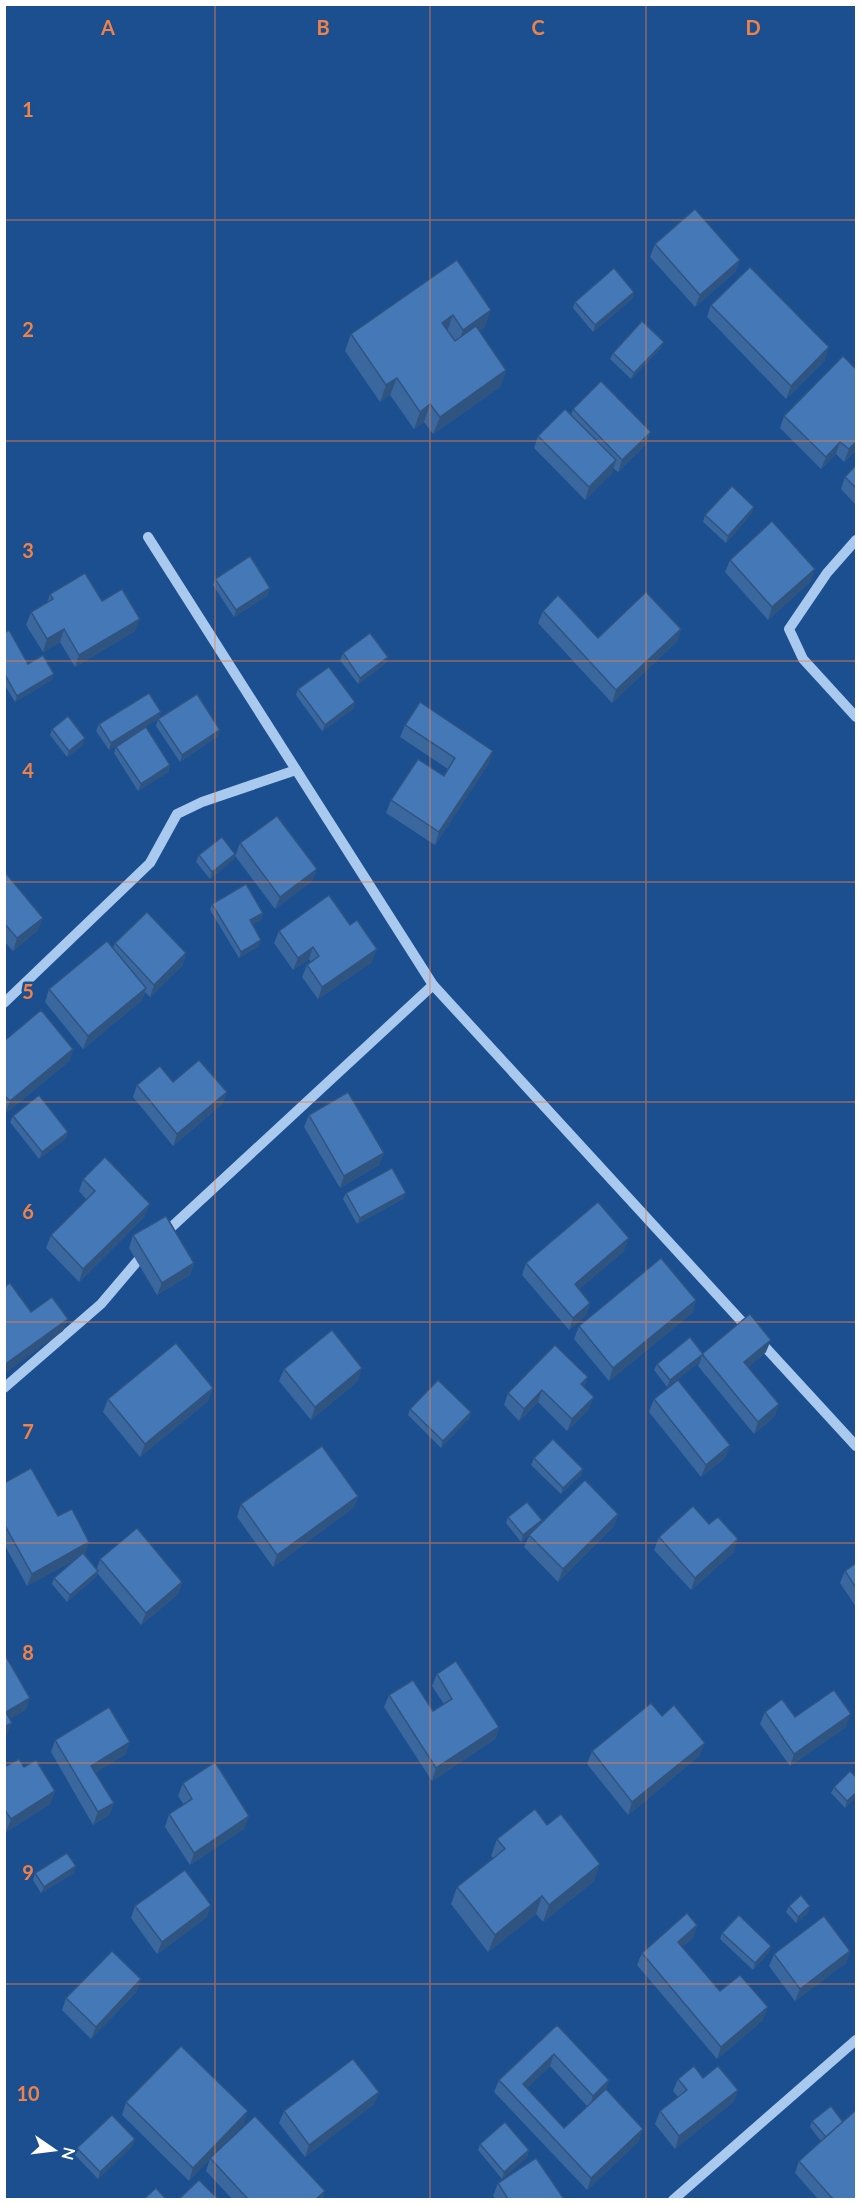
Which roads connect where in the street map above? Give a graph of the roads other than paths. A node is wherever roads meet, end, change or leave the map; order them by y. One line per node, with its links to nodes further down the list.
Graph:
1 (148, 537): 4 (street)
2 (856, 540): 3 (street)
3 (856, 717)
4 (296, 770): 5 (street); 6 (street)
5 (433, 985): 7 (street); 8 (street)
6 (4, 1003)
7 (4, 1388)
8 (856, 1446)
9 (856, 2040): 10 (street)
10 (673, 2199)

